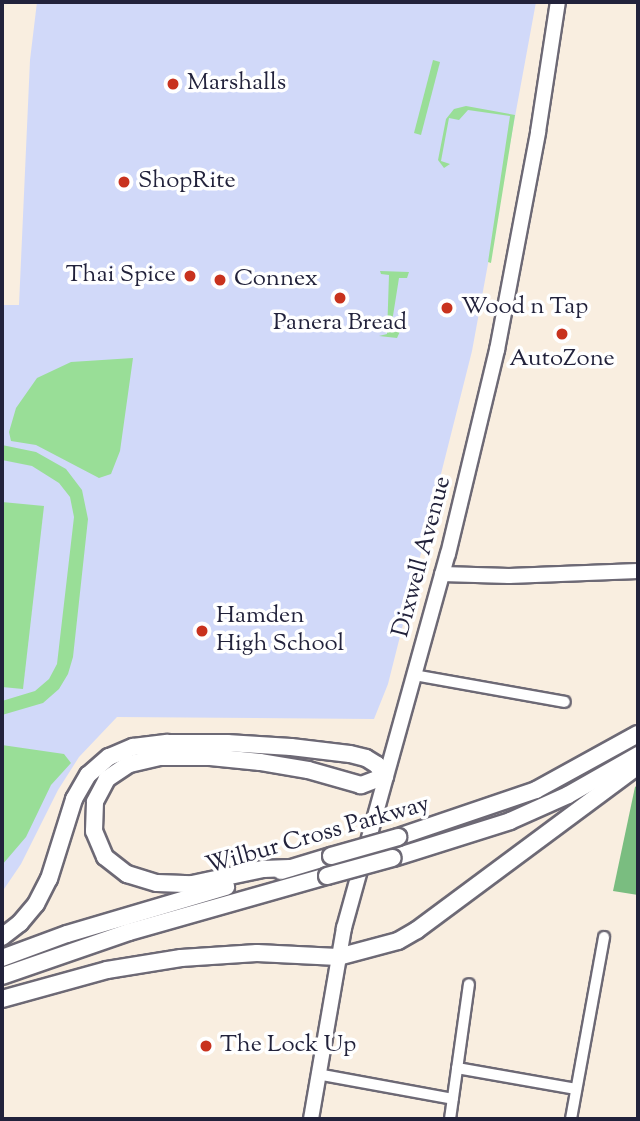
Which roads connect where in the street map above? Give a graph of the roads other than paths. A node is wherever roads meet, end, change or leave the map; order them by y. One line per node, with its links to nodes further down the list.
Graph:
1 (558, 2): 3 (main road, Dixwell Avenue)
2 (638, 571): 3 (main road)
3 (442, 574): 4 (main road, Dixwell Avenue)
4 (414, 675): 5 (street); 9 (main road, Dixwell Avenue)
5 (565, 702)
6 (638, 734): 10 (highway, Wilbur Cross Parkway, bridge)
7 (638, 755): 15 (highway, Wilbur Cross Parkway, bridge)
8 (638, 766): 13 (highway)
9 (385, 776): 10 (highway); 11 (highway); 13 (main road, Dixwell Avenue)
10 (290, 868): 14 (highway, Wilbur Cross Parkway)
11 (2, 937)
12 (604, 937): 20 (street)
13 (338, 957): 17 (highway); 19 (main road, Dixwell Avenue)
14 (2, 958)
15 (2, 976)
16 (469, 984): 18 (street)
17 (2, 999)
18 (457, 1068): 20 (street); 21 (street)
19 (317, 1074): 21 (street); 22 (main road, Dixwell Avenue)
20 (576, 1089): 24 (street)
21 (453, 1100): 23 (street)
22 (310, 1119)
23 (450, 1119)
24 (571, 1119)

